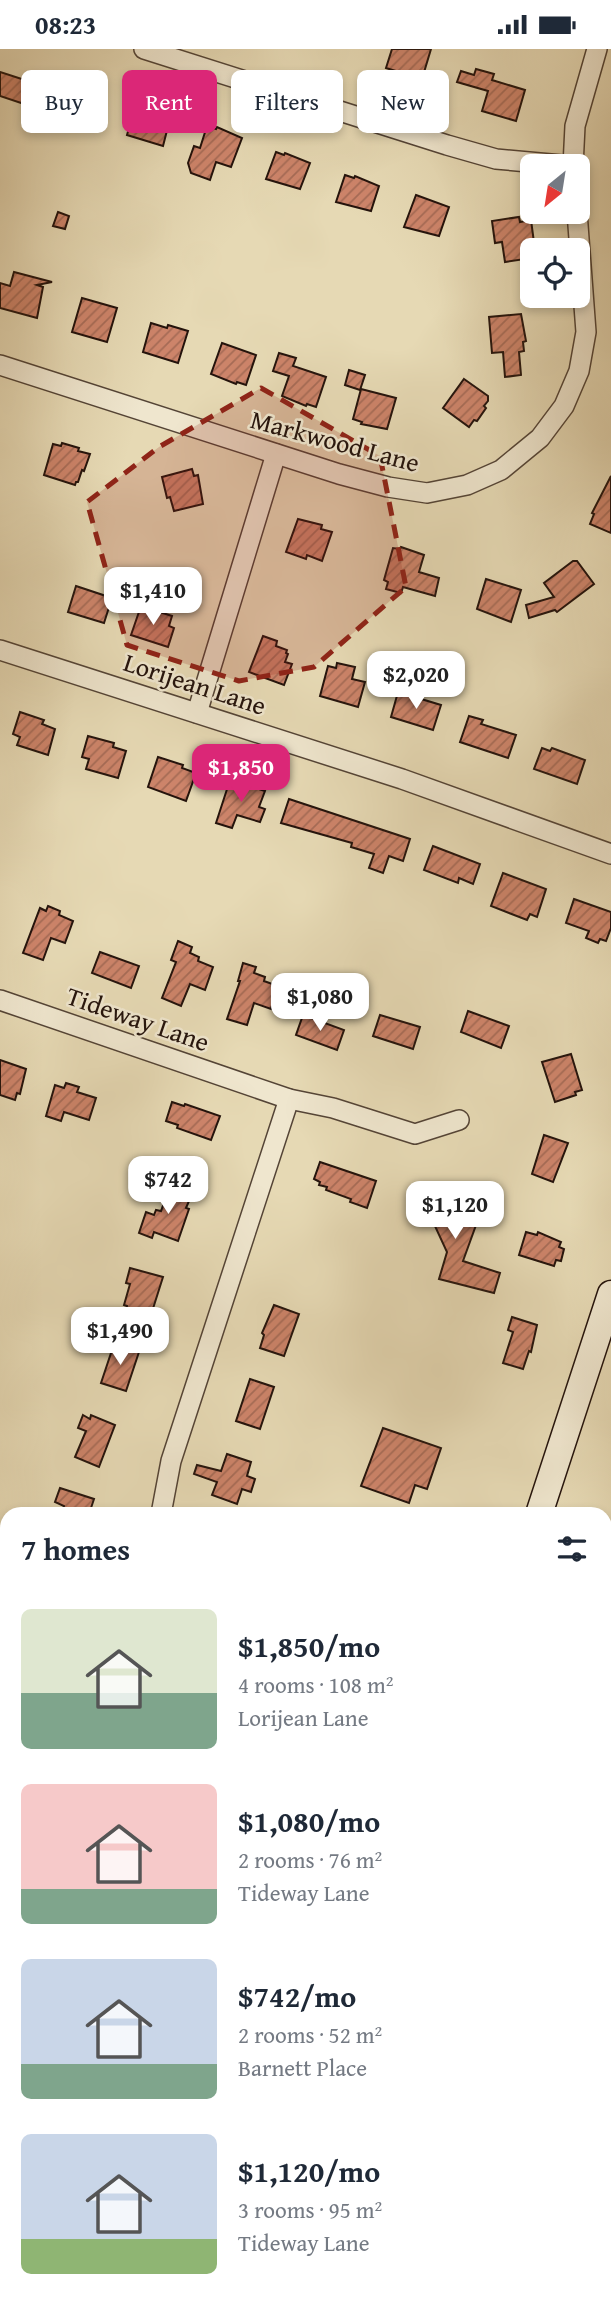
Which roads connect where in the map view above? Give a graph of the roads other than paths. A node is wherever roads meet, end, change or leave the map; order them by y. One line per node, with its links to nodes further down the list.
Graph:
1 (144, 49): 4 (street)
2 (597, 49): 3 (street)
3 (574, 154)
4 (520, 161)
5 (577, 224): 7 (street, Markwood Lane)
6 (0, 365): 7 (street, Markwood Lane)
7 (276, 454): 9 (street)
8 (0, 650): 9 (street, Lorijean Lane)
9 (197, 713): 10 (street, Lorijean Lane)
10 (611, 853)
11 (0, 1000): 12 (street, Tideway Lane)
12 (289, 1099): 13 (street, Tideway Lane); 15 (street)
13 (459, 1120)
14 (611, 1294): 16 (main road)
15 (162, 1507)
16 (541, 1507)

